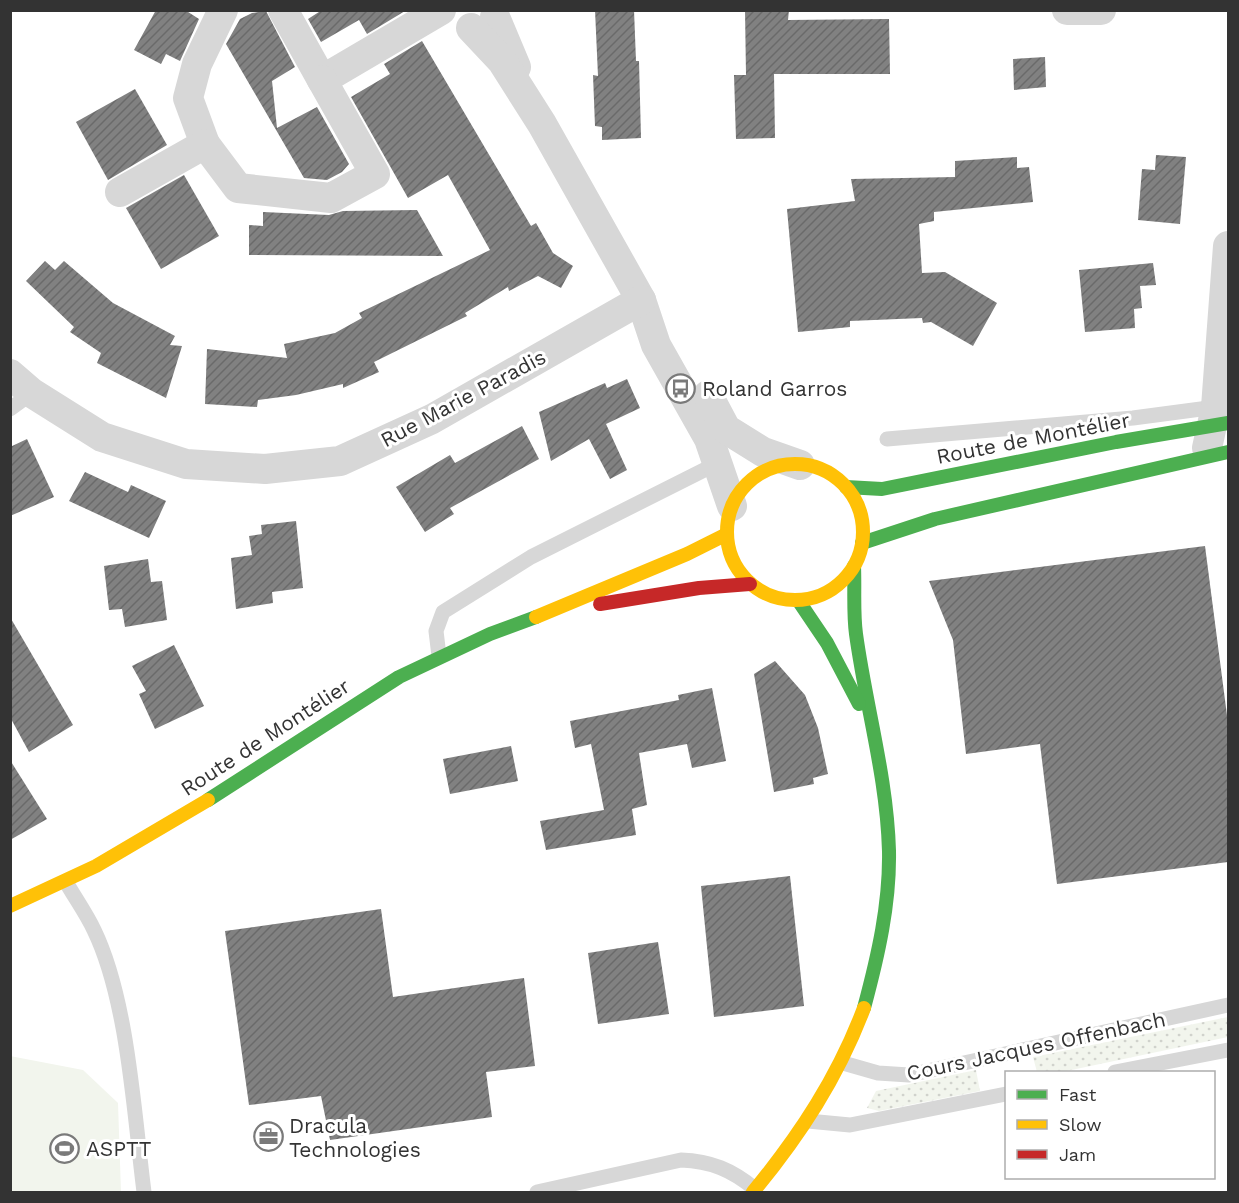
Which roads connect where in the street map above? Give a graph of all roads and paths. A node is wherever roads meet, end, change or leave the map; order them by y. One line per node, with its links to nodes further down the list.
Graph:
1 (223, 10): 8 (street)
2 (283, 10): 7 (street)
3 (442, 10): 6 (street); 7 (street)
4 (1067, 10): 5 (street)
5 (1101, 10)
6 (488, 18): 11 (street)
7 (322, 80): 8 (street)
8 (205, 144): 9 (street)
9 (120, 192)
10 (1228, 246): 13 (street)
11 (641, 300): 12 (street, Rue Marie Paradis); 16 (street); 17 (street)
12 (18, 392)
13 (1219, 418): 14 (lane); 15 (street); 18 (main road, Route de Montélier)
14 (887, 439)
15 (1216, 454): 20 (main road)
16 (718, 463): 19 (street); 25 (lane)
17 (800, 465): 18 (main road, Route de Montélier); 19 (main road, Route de Montélier)
18 (846, 488): 20 (main road, Route de Montélier)
19 (730, 520): 22 (main road, Route de Montélier); 24 (main road, Route de Montélier)
20 (862, 543): 21 (main road, Route de Montélier)
21 (854, 566): 23 (main road, Route de Montélier); 26 (main road)
22 (750, 584): 23 (main road, Route de Montélier); 24 (main road, Route de Montélier)
23 (798, 600): 26 (main road)
24 (548, 612): 25 (main road, Route de Montélier)
25 (439, 656): 27 (main road, Route de Montélier)
26 (874, 740): 31 (main road)
27 (66, 882): 28 (main road, Route de Montélier); 36 (lane)
28 (10, 906)
29 (1228, 1005): 31 (lane, Cours Jacques Offenbach)
30 (1228, 1050): 32 (lane, Cours Jacques Offenbach)
31 (843, 1063): 34 (main road)
32 (1120, 1071)
33 (1005, 1094): 34 (lane, Cours Jacques Offenbach)
34 (808, 1121): 35 (main road)
35 (754, 1191): 37 (lane)
36 (144, 1192)
37 (537, 1192)

